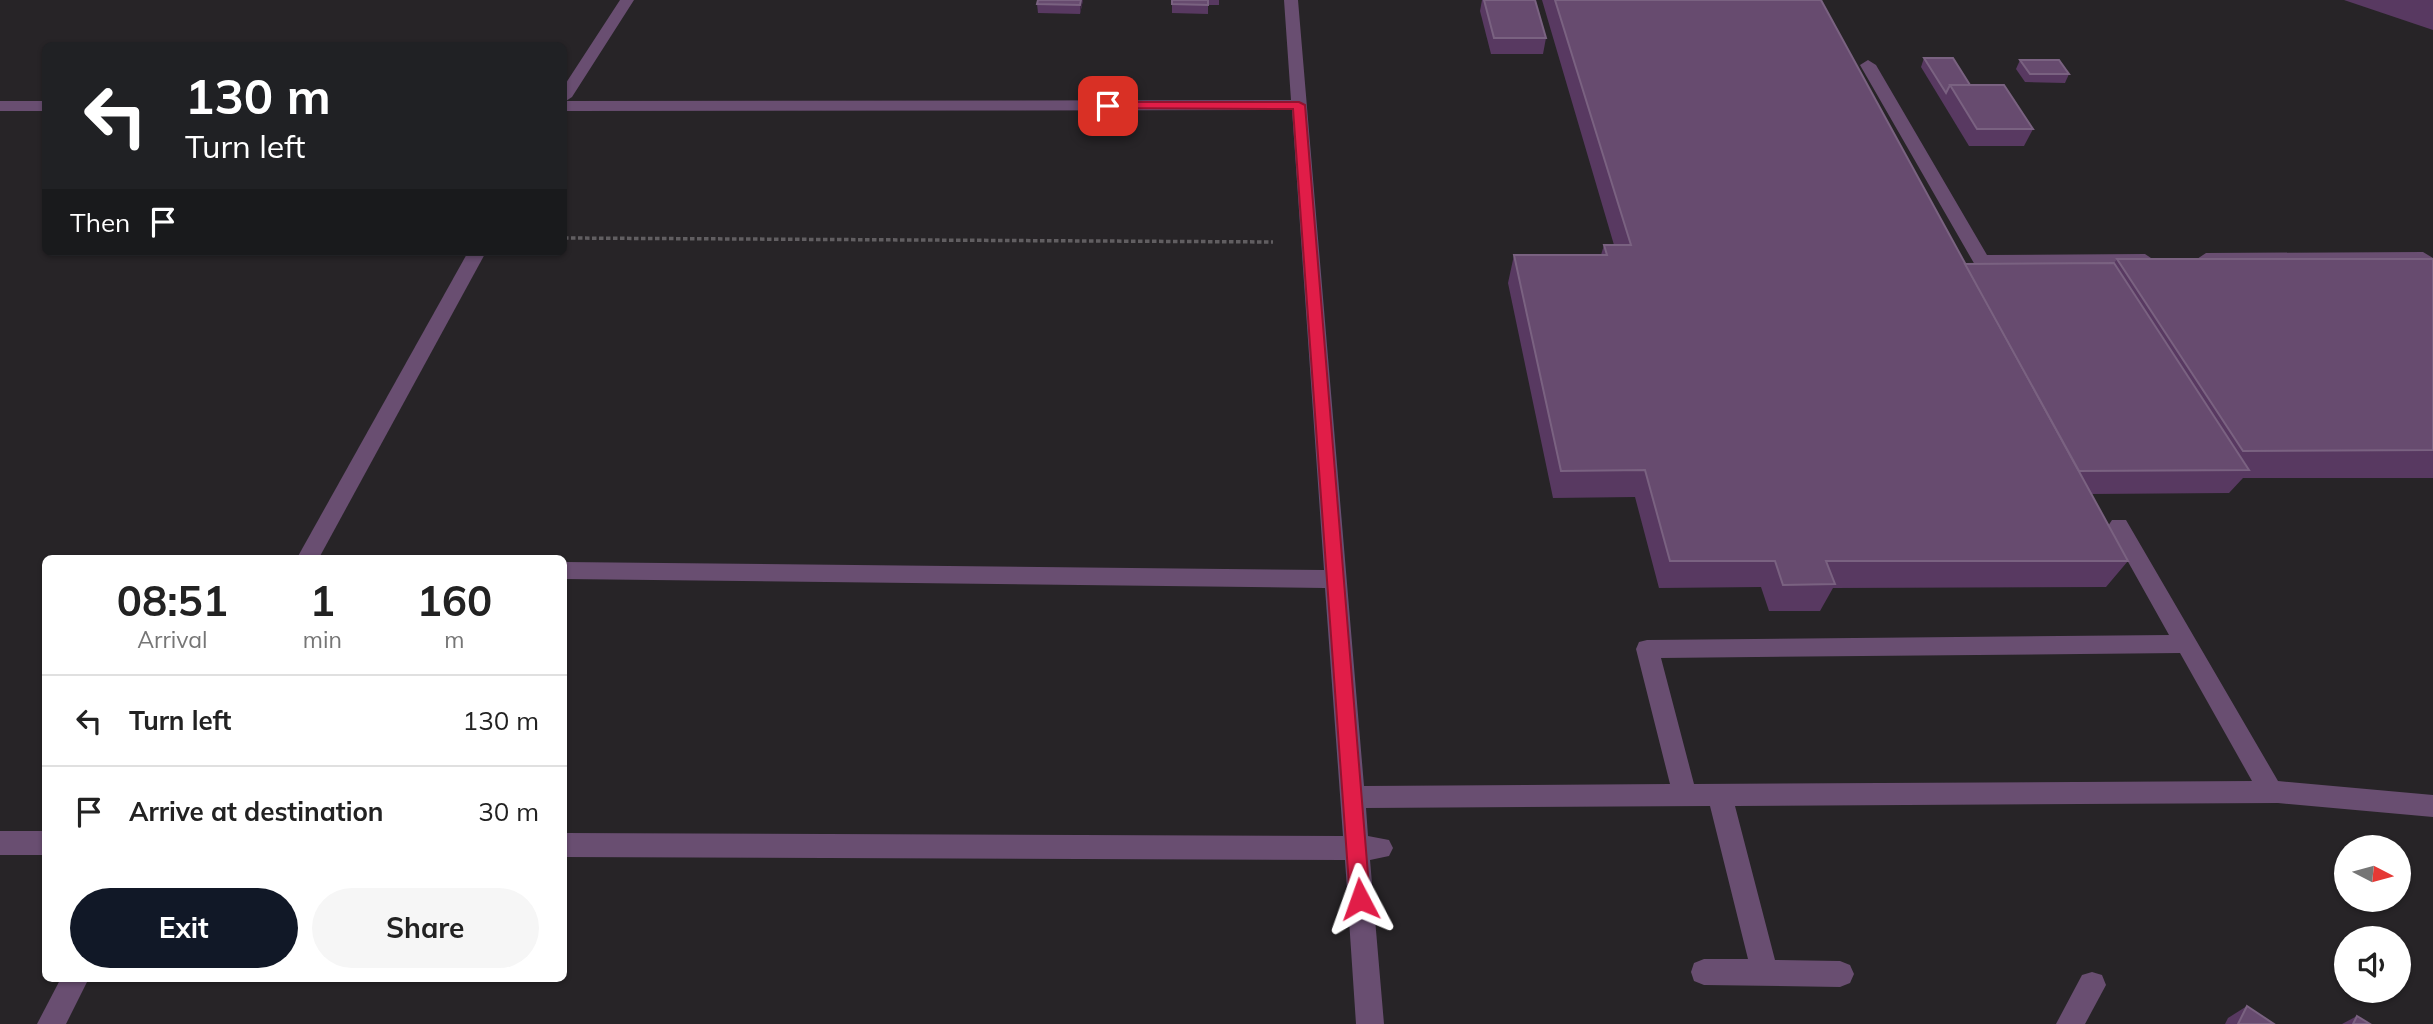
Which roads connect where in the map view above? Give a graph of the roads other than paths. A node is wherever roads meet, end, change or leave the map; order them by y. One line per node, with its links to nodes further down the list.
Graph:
1 (626, 0): 4 (street)
2 (1291, 0): 5 (street)
3 (1868, 65): 10 (street)
4 (567, 92)
5 (1299, 105): 7 (street); 16 (street)
6 (42, 106): 8 (street)
7 (567, 106)
8 (0, 107)
9 (475, 256): 14 (street)
10 (2161, 259)
11 (2188, 259): 12 (street)
12 (2433, 268)
13 (2119, 526): 17 (street)
14 (311, 555)
15 (567, 571): 16 (street)
16 (1335, 579): 21 (street)
17 (2186, 644): 18 (street); 19 (street)
18 (2271, 792): 20 (street); 22 (street)
19 (1685, 795): 20 (street); 21 (street)
20 (1720, 795): 28 (street)
21 (1352, 797): 26 (street)
22 (2433, 806)
23 (0, 843): 24 (street)
24 (42, 843)
25 (567, 845): 26 (street)
26 (1368, 849): 33 (street)
27 (1704, 972): 28 (street)
28 (1765, 973): 29 (street)
29 (1840, 974)
30 (74, 982): 32 (street)
31 (2092, 985): 34 (street)
32 (51, 1024)
33 (1370, 1024)
34 (2070, 1024)

